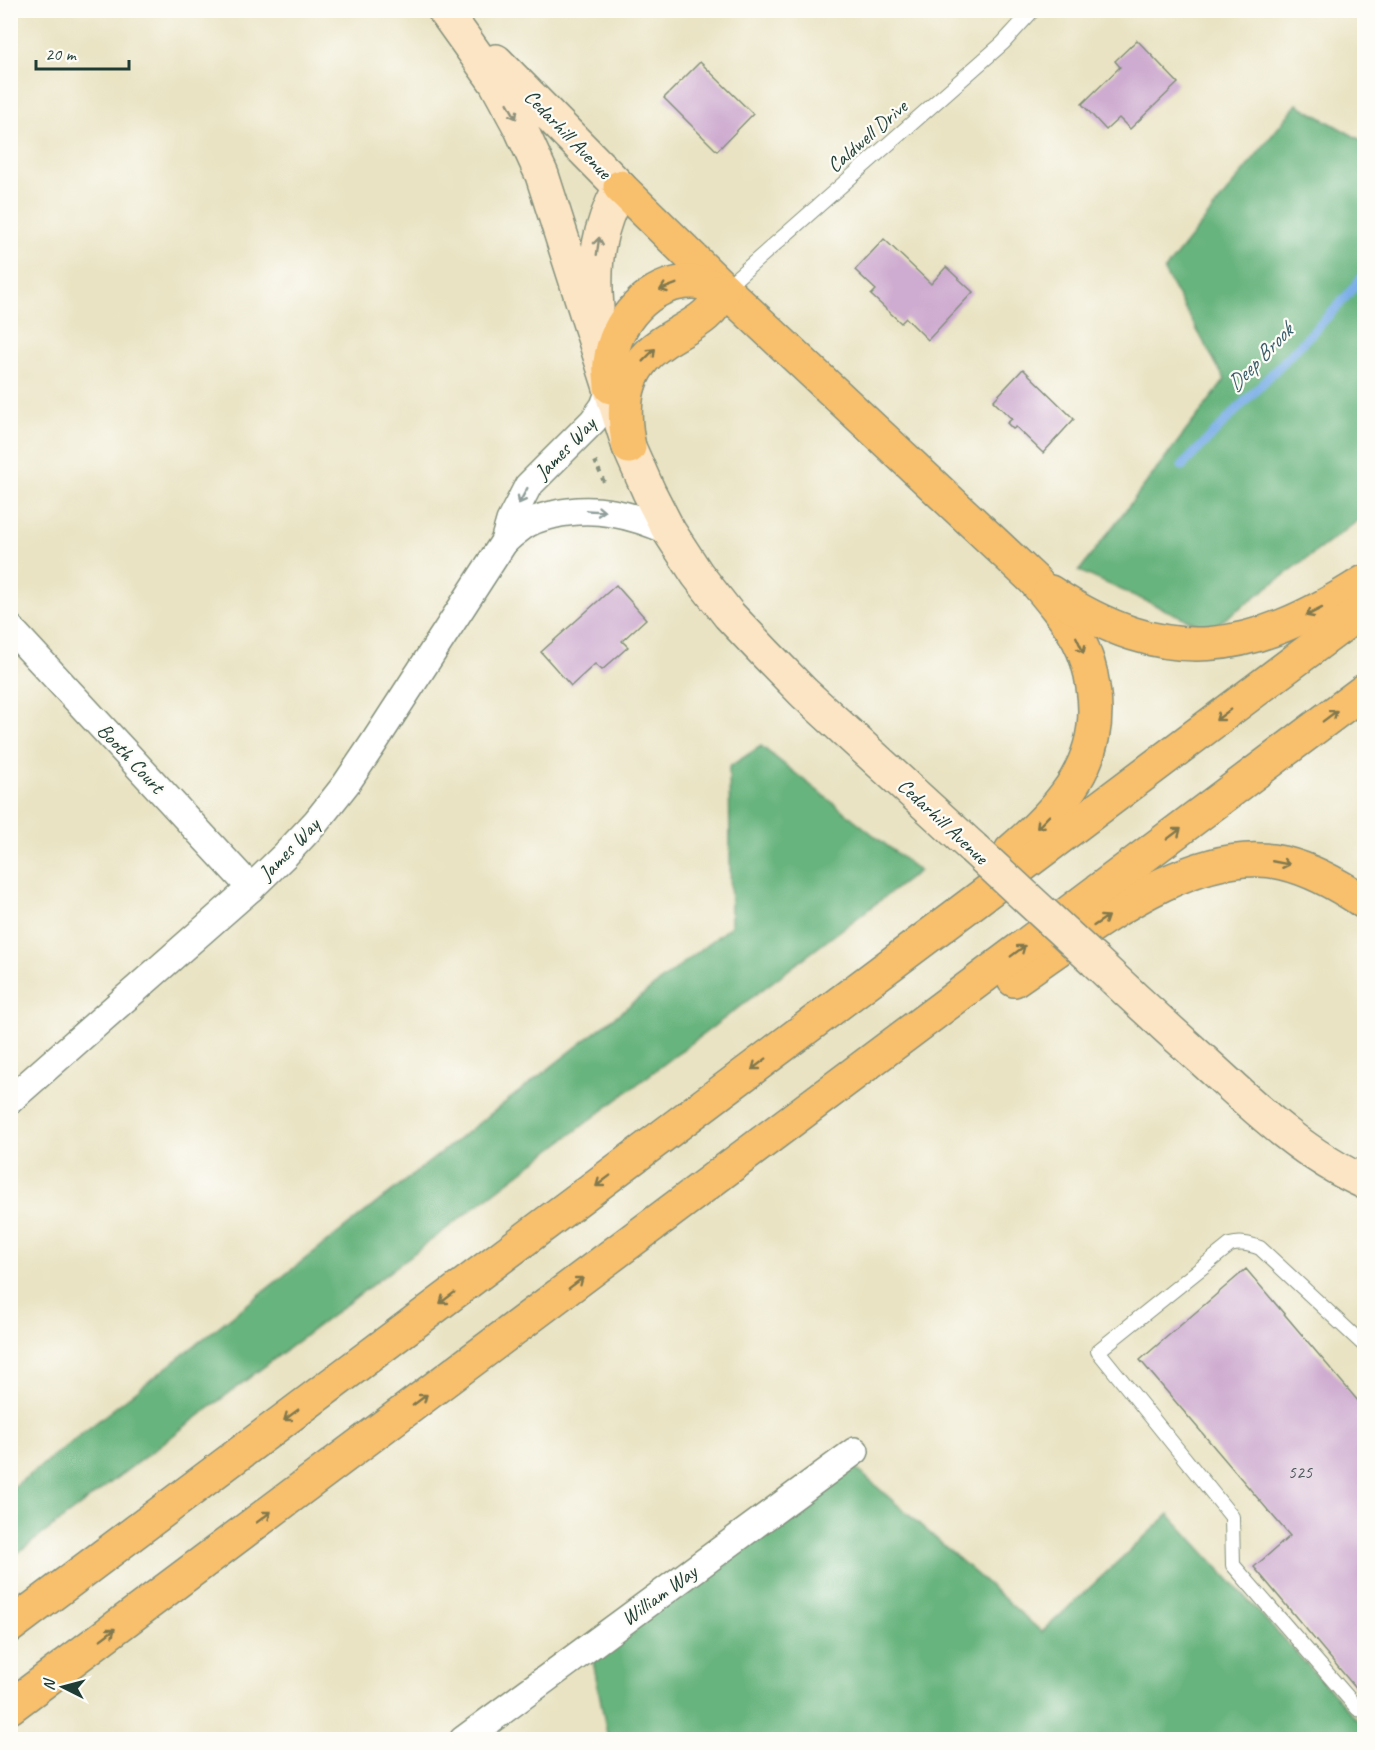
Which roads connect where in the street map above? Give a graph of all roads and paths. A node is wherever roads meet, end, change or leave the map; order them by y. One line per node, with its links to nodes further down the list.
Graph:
1 (446, 10): 3 (main road, Cedarhill Avenue); 5 (main road, Cedarhill Avenue, one-way to 5)
2 (1033, 10): 4 (lane, Caldwell Drive)
3 (620, 187): 4 (highway); 5 (main road, Cedarhill Avenue, one-way to 3)
4 (724, 289): 5 (highway, one-way to 5); 6 (highway, one-way to 4); 11 (highway)
5 (611, 387): 6 (main road, Cedarhill Avenue); 10 (street, James Way, one-way to 10)
6 (629, 447): 9 (main road, Cedarhill Avenue)
7 (592, 454): 8 (path)
8 (607, 490)
9 (669, 531): 10 (street, James Way, one-way to 9); 20 (main road, Cedarhill Avenue, bridge)
10 (504, 542): 16 (street, James Way)
11 (1034, 580): 12 (highway, one-way to 11); 18 (highway, one-way to 18)
12 (1365, 582)
13 (1365, 609): 18 (highway, one-way to 18)
14 (10, 628): 16 (street, Booth Court)
15 (1365, 691): 21 (highway, one-way to 15)
16 (251, 888): 19 (street, James Way)
17 (1365, 902): 21 (highway, one-way to 17)
18 (806, 1029): 24 (highway, one-way to 24)
19 (10, 1100)
20 (1365, 1182)
21 (636, 1238): 25 (highway, one-way to 21)
22 (1365, 1345): 26 (lane)
23 (855, 1451): 27 (street, William Way)
24 (10, 1626)
25 (10, 1707)
26 (1365, 1710)
27 (463, 1740)

